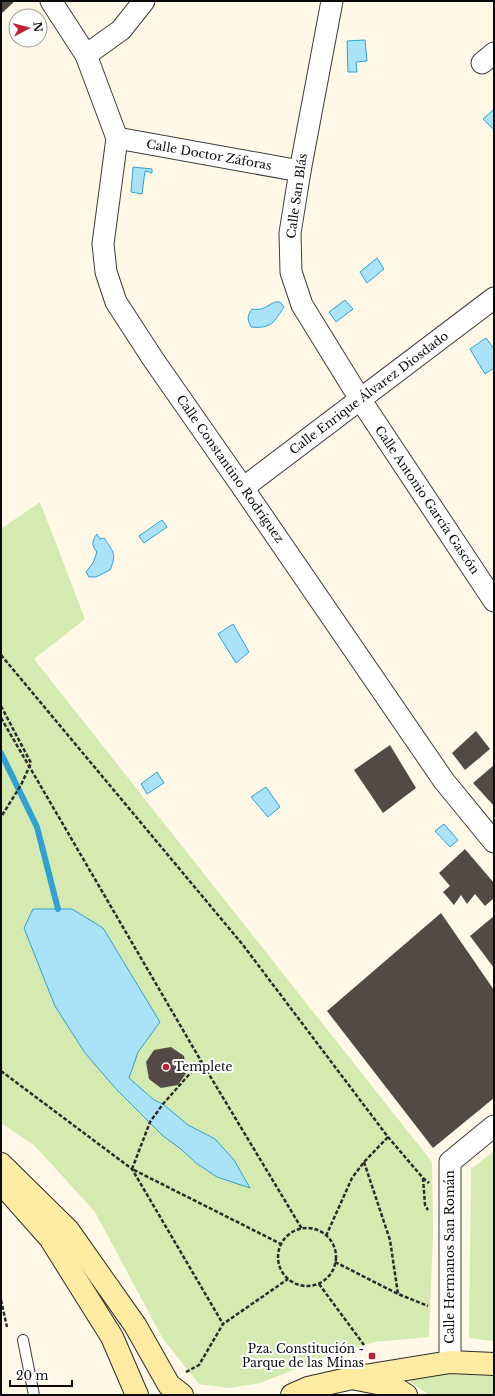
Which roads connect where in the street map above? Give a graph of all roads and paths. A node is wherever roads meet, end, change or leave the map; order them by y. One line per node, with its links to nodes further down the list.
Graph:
1 (51, 1): 4 (street, Calle Constantino Rodríguez)
2 (144, 1): 4 (street)
3 (332, 1): 6 (street, Calle San Blás)
4 (86, 55): 5 (street, Calle Constantino Rodríguez)
5 (117, 138): 6 (street, Calle Doctor Záforas); 9 (street, Calle Constantino Rodríguez)
6 (300, 172): 8 (street, Calle San Blás)
7 (494, 298): 8 (street, Calle Enrique Álvarez Diosdado)
8 (360, 399): 9 (street, Calle Enrique Álvarez Diosdado); 10 (street, Calle Antonio García Gascón)
9 (243, 488): 17 (street, Calle Constantino Rodríguez)
10 (494, 601)
11 (1, 655): 12 (path)
12 (2, 659): 21 (path)
13 (1, 706): 15 (path)
14 (1, 718): 15 (path)
15 (29, 767): 16 (path); 18 (path)
16 (1, 817)
17 (494, 842)
18 (201, 1061): 24 (path); 27 (path)
19 (1, 1071): 24 (path)
20 (494, 1126): 26 (street, Calle Hermanos San Román)
21 (388, 1137): 22 (path); 26 (path)
22 (364, 1162): 28 (path); 33 (path)
23 (1, 1164): 43 (main road)
24 (132, 1169): 29 (path); 36 (path)
25 (1, 1182): 45 (main road)
26 (450, 1201): 40 (street, Calle Hermanos San Román)
27 (302, 1229): 28 (path); 29 (path)
28 (326, 1236): 30 (path)
29 (281, 1244): 31 (path)
30 (335, 1262): 32 (path); 33 (path)
31 (288, 1279): 32 (path); 36 (path)
32 (319, 1284): 39 (path)
33 (398, 1294): 35 (path)
34 (1, 1300): 37 (path)
35 (431, 1307)
36 (223, 1324): 43 (path)
37 (7, 1326)
38 (23, 1340): 44 (lane)
39 (364, 1345)
40 (450, 1362): 41 (main road); 42 (main road)
41 (494, 1364)
42 (352, 1378): 46 (main road); 47 (main road)
43 (175, 1388)
44 (34, 1395)
45 (137, 1395)
46 (292, 1395)
47 (406, 1395)

